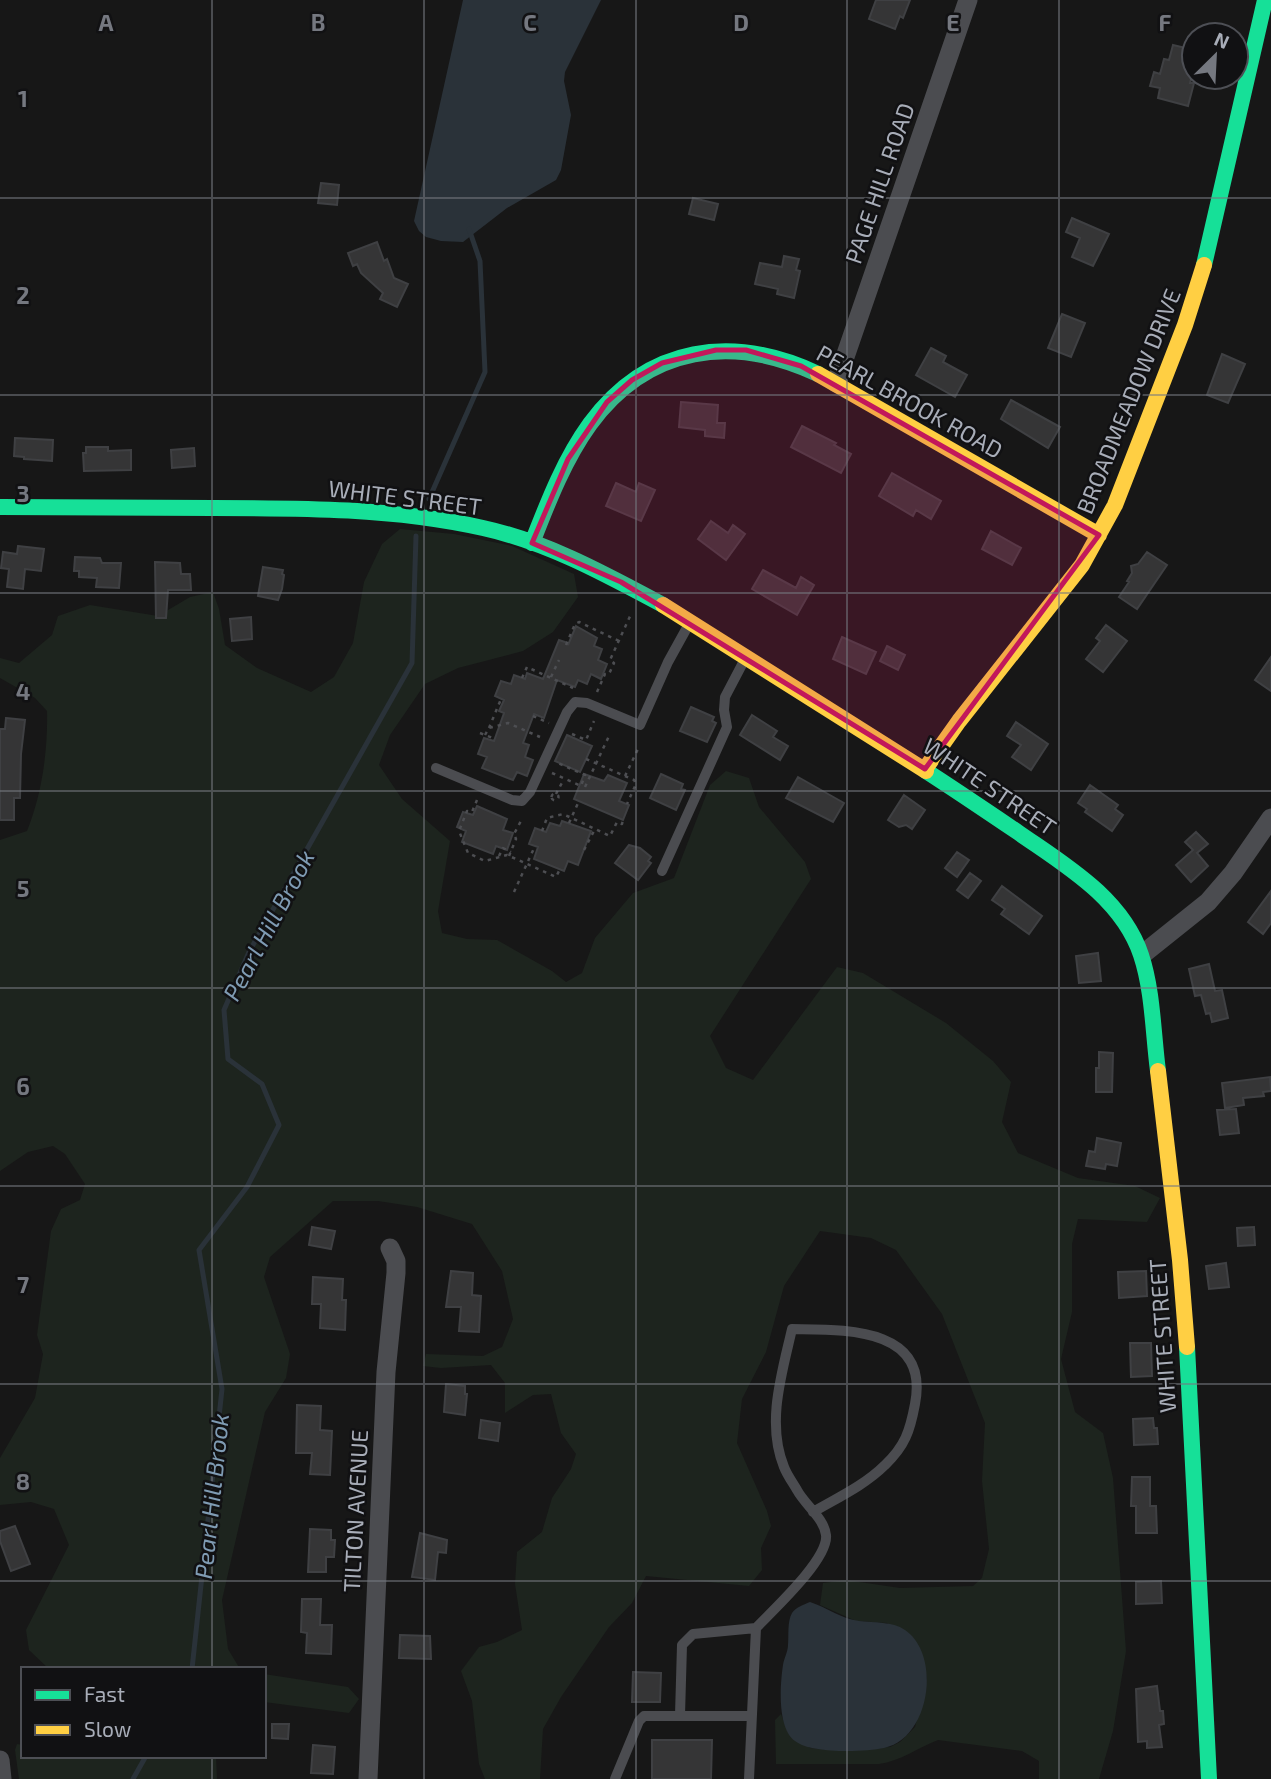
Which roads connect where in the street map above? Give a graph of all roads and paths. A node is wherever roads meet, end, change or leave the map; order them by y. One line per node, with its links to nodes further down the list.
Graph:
1 (968, 0): 3 (street, PAGE HILL ROAD)
2 (1265, 0): 5 (street, BROADMEADOW DRIVE)
3 (836, 383): 5 (street, PEARL BROOK ROAD); 6 (street, PEARL BROOK ROAD)
4 (0, 507): 6 (street, WHITE STREET)
5 (1099, 535): 29 (street, BROADMEADOW DRIVE)
6 (532, 543): 7 (street, WHITE STREET)
7 (640, 593): 8 (street, WHITE STREET); 9 (path)
8 (690, 623): 11 (street, WHITE STREET); 16 (lane)
9 (619, 641): 10 (path); 16 (path)
10 (566, 645)
11 (746, 657): 29 (street, WHITE STREET); 52 (lane)
12 (559, 660): 13 (path)
13 (551, 677): 14 (path); 16 (path)
14 (522, 678)
15 (501, 699): 17 (path)
16 (595, 703): 18 (path); 23 (lane)
17 (489, 728): 20 (path); 23 (path)
18 (566, 731)
19 (480, 733): 20 (path)
20 (485, 735): 22 (path)
21 (609, 736): 27 (path)
22 (495, 738)
23 (552, 742): 35 (lane)
24 (638, 749): 31 (path)
25 (586, 759): 27 (path)
26 (552, 761): 33 (path)
27 (596, 763): 31 (path); 33 (path)
28 (436, 768): 35 (lane)
29 (925, 769): 54 (street, WHITE STREET)
30 (548, 771): 32 (path)
31 (625, 776): 38 (path)
32 (564, 779): 33 (path); 36 (path)
33 (585, 781): 34 (path)
34 (586, 787)
35 (483, 788): 49 (path)
36 (556, 794)
37 (579, 801): 39 (path)
38 (627, 804)
39 (571, 818): 43 (path); 44 (path); 45 (path)
40 (1271, 818): 54 (street)
41 (522, 819): 48 (path)
42 (623, 820): 44 (path)
43 (569, 823)
44 (595, 829): 47 (path)
45 (542, 831)
46 (535, 846): 50 (path)
47 (584, 850)
48 (510, 854): 49 (path); 49 (path); 50 (path)
49 (499, 857)
50 (527, 864): 51 (path); 53 (path)
51 (560, 869)
52 (662, 871)
53 (514, 892)
54 (1143, 954): 65 (street, WHITE STREET)
55 (390, 1248): 62 (street, TILTON AVENUE)
56 (813, 1512): 56 (lane); 57 (lane)
57 (756, 1628): 58 (lane); 59 (lane)
58 (680, 1715): 59 (lane); 63 (lane)
59 (750, 1716): 64 (lane)
60 (0, 1760): 61 (street)
61 (2, 1779)
62 (368, 1779)
63 (615, 1779)
64 (749, 1779)
65 (1209, 1779)

